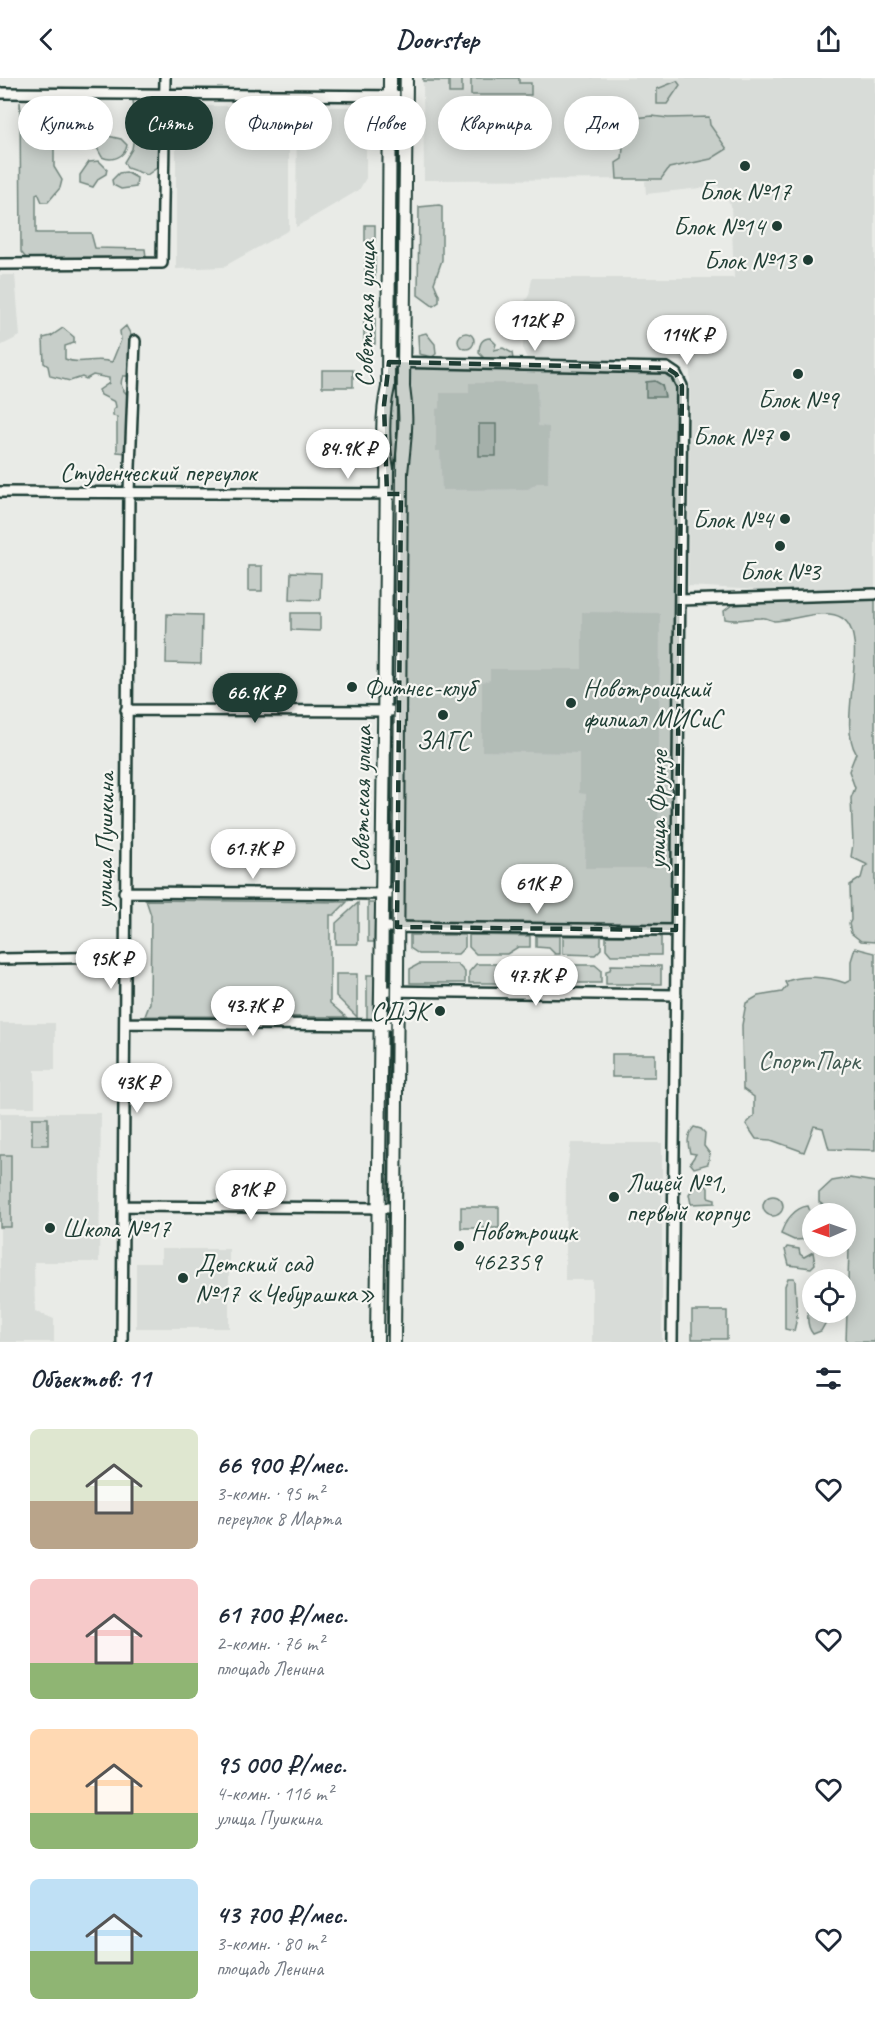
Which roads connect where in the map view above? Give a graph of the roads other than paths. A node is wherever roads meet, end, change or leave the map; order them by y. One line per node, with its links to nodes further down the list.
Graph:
1 (165, 78): 5 (street)
2 (390, 78): 6 (main road, Советская улица)
3 (406, 78): 7 (main road, Советская улица)
4 (0, 93): 5 (street)
5 (164, 94): 6 (street); 10 (street)
6 (390, 96)
7 (406, 96)
8 (390, 150): 12 (main road, Советская улица)
9 (405, 150): 13 (main road, Советская улица)
10 (0, 264)
11 (135, 341): 15 (street, улица Пушкина)
12 (389, 363): 13 (street, улица Фрунзе); 16 (main road, Советская улица)
13 (403, 363): 17 (main road, Советская улица); 19 (street, улица Фрунзе)
14 (0, 492): 15 (street, Студенческий переулок)
15 (129, 492): 16 (street, Студенческий переулок); 20 (street, улица Пушкина)
16 (387, 494): 17 (street, Студенческий переулок); 21 (main road, Советская улица)
17 (401, 494): 22 (main road, Советская улица)
18 (875, 594): 19 (street)
19 (680, 600): 28 (street, улица Фрунзе)
20 (126, 710): 21 (street); 23 (street, улица Пушкина)
21 (384, 711): 22 (street); 24 (main road, Советская улица)
22 (399, 711): 25 (main road, Советская улица)
23 (124, 892): 24 (street); 29 (street, улица Пушкина)
24 (382, 894): 25 (street); 26 (main road, Советская улица)
25 (398, 894): 27 (main road, Советская улица)
26 (382, 927): 27 (street); 31 (main road, Советская улица)
27 (397, 927): 28 (street); 32 (main road, Советская улица)
28 (676, 930): 33 (street, улица Фрунзе)
29 (124, 957): 30 (street); 34 (street, улица Пушкина)
30 (0, 958)
31 (381, 991): 32 (street); 35 (main road, Советская улица)
32 (397, 991): 33 (street); 36 (main road, Советская улица)
33 (676, 995): 43 (street, улица Фрунзе)
34 (125, 1023): 35 (street); 37 (street, улица Пушкина)
35 (381, 1024): 36 (street); 38 (main road, Советская улица)
36 (396, 1024): 39 (main road, Советская улица)
37 (123, 1206): 38 (street); 40 (street, улица Пушкина)
38 (379, 1208): 39 (street); 41 (main road, Советская улица)
39 (395, 1208): 42 (main road, Советская улица)
40 (122, 1342)
41 (377, 1342)
42 (394, 1342)
43 (672, 1342)

